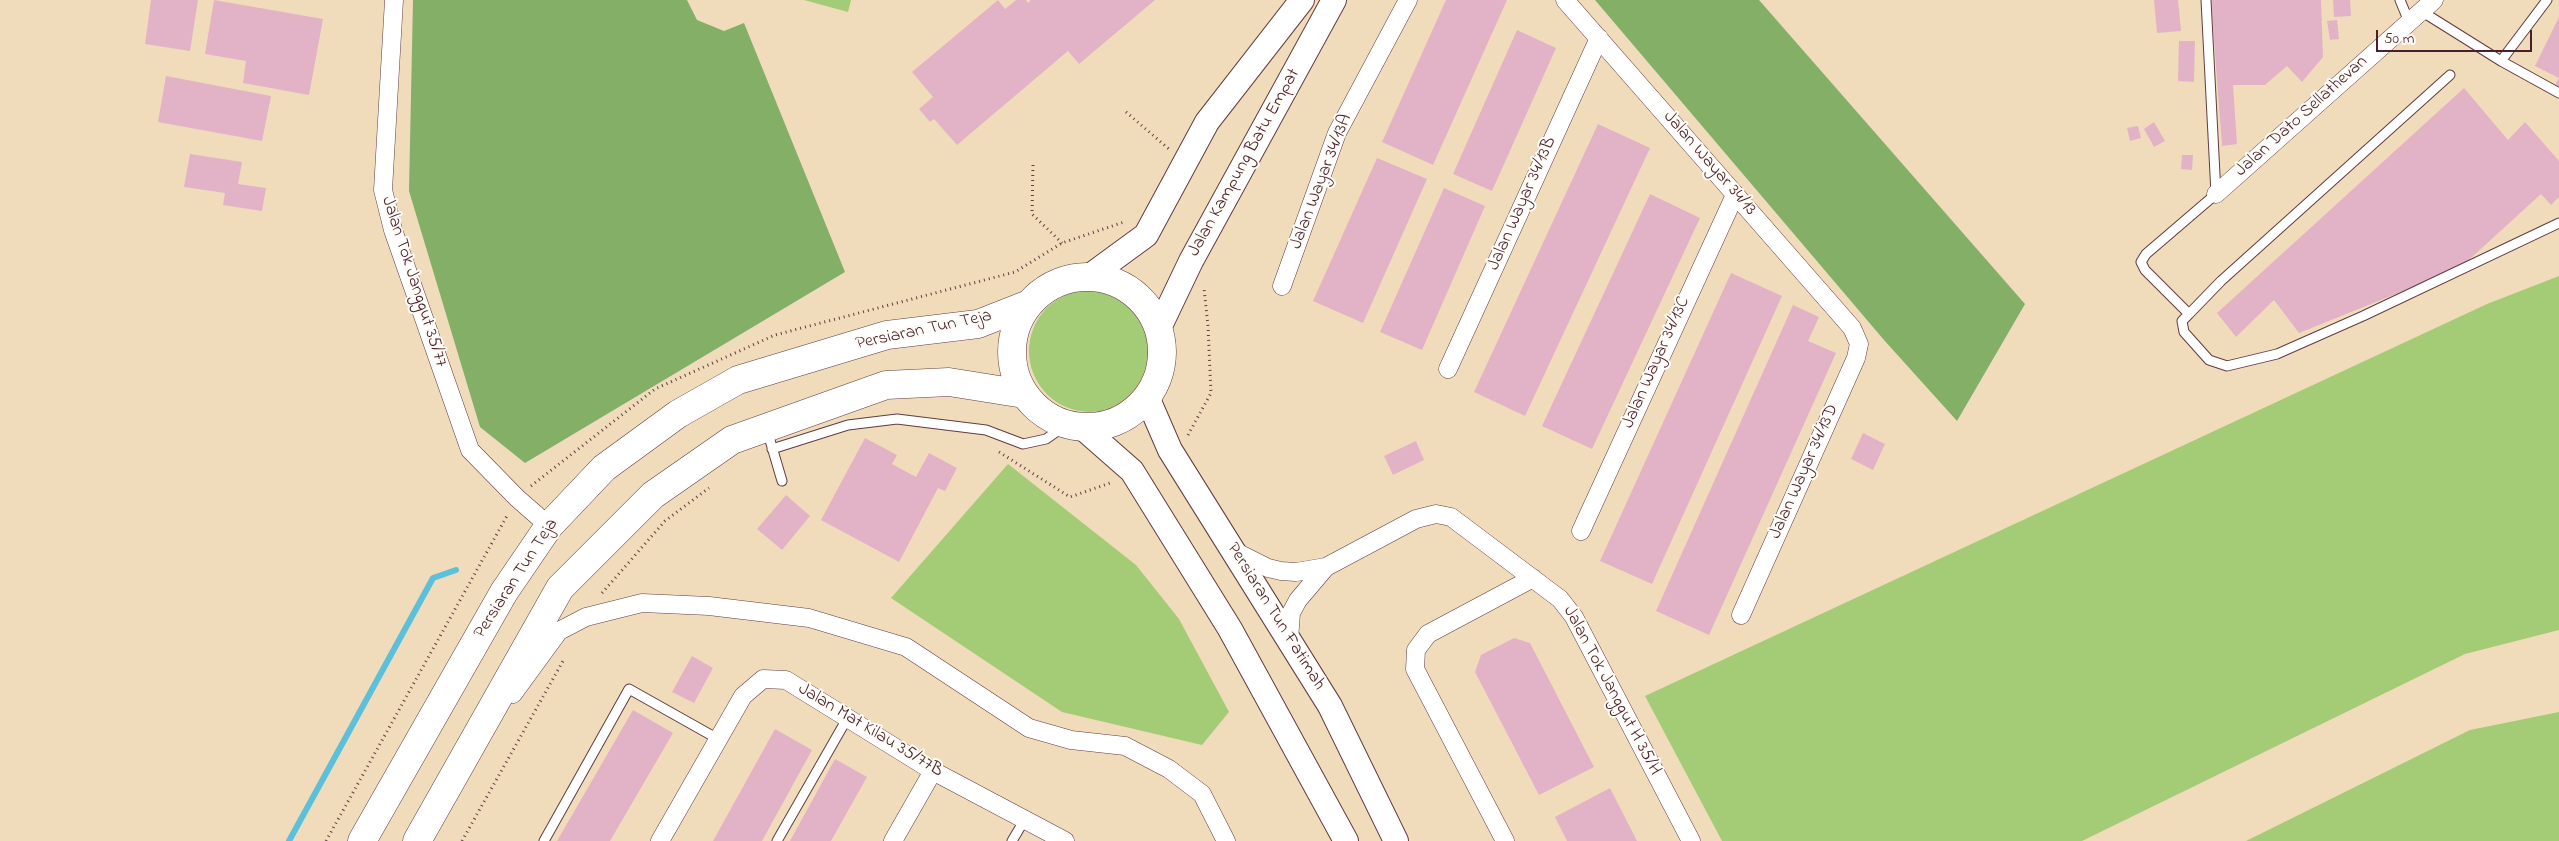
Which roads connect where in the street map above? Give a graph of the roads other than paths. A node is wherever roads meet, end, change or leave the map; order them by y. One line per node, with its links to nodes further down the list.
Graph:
1 (394, 0): 29 (street, Jalan Tok Janggut 35/77)
2 (1302, 0): 17 (street)
3 (1334, 0): 21 (street, Jalan Kampung Batu Empat)
4 (1408, 0): 18 (street, Jalan Wayar 34/13A)
5 (1565, 0): 10 (street, Jalan Wayar 34/13)
6 (2206, 0): 14 (lane)
7 (2400, 0): 9 (lane)
8 (2547, 0): 11 (lane)
9 (2421, 11): 11 (lane); 14 (street, Jalan Dato Sellathevan)
10 (1599, 38): 15 (street, Jalan Wayar 34/13); 23 (street, Jalan Wayar 34/13B)
11 (2501, 61): 13 (lane)
12 (2450, 75): 20 (lane)
13 (2559, 93)
14 (2216, 194): 20 (lane)
15 (1735, 195): 22 (street, Jalan Wayar 34/13); 30 (street, Jalan Wayar 34/13C)
16 (2559, 223): 20 (lane)
17 (1090, 276): 19 (main road); 21 (main road)
18 (1282, 286)
19 (1029, 304): 24 (main road); 29 (main road, Persiaran Tun Teja)
20 (2188, 314)
21 (1159, 328): 25 (main road)
22 (1852, 328): 34 (street, Jalan Wayar 34/13D)
23 (1448, 369)
24 (1024, 394): 26 (main road); 27 (main road)
25 (1147, 398): 26 (main road); 31 (street, Persiaran Tun Fatimah)
26 (1075, 426): 27 (lane); 50 (street)
27 (769, 439): 28 (lane); 38 (main road)
28 (782, 481)
29 (549, 526): 41 (main road, Persiaran Tun Teja)
30 (1580, 532)
31 (1234, 550): 32 (street); 35 (street, Persiaran Tun Fatimah)
32 (1326, 567): 33 (street, Jalan Tok Janggut H 35/H); 35 (street)
33 (1533, 578): 52 (street); 53 (street, Jalan Tok Janggut H 35/H)
34 (1741, 615)
35 (1288, 639): 51 (street, Persiaran Tun Fatimah)
36 (848, 717): 37 (street, Jalan Mat Kilau 35/77B); 39 (street, Jalan Mat Kilau 35/77B); 45 (lane)
37 (718, 739): 43 (lane); 44 (street, Jalan Mat Kilau 35/77B)
38 (461, 764): 42 (main road); 49 (street)
39 (933, 771): 40 (street, Jalan Mat Kilau 35/77B); 46 (street)
40 (1025, 819): 47 (lane); 48 (street, Jalan Mat Kilau 35/77B)
41 (362, 841)
42 (417, 841)
43 (544, 841)
44 (660, 841)
45 (777, 841)
46 (893, 841)
47 (1012, 841)
48 (1065, 841)
49 (1226, 841)
50 (1346, 841)
51 (1396, 841)
52 (1505, 841)
53 (1691, 841)

